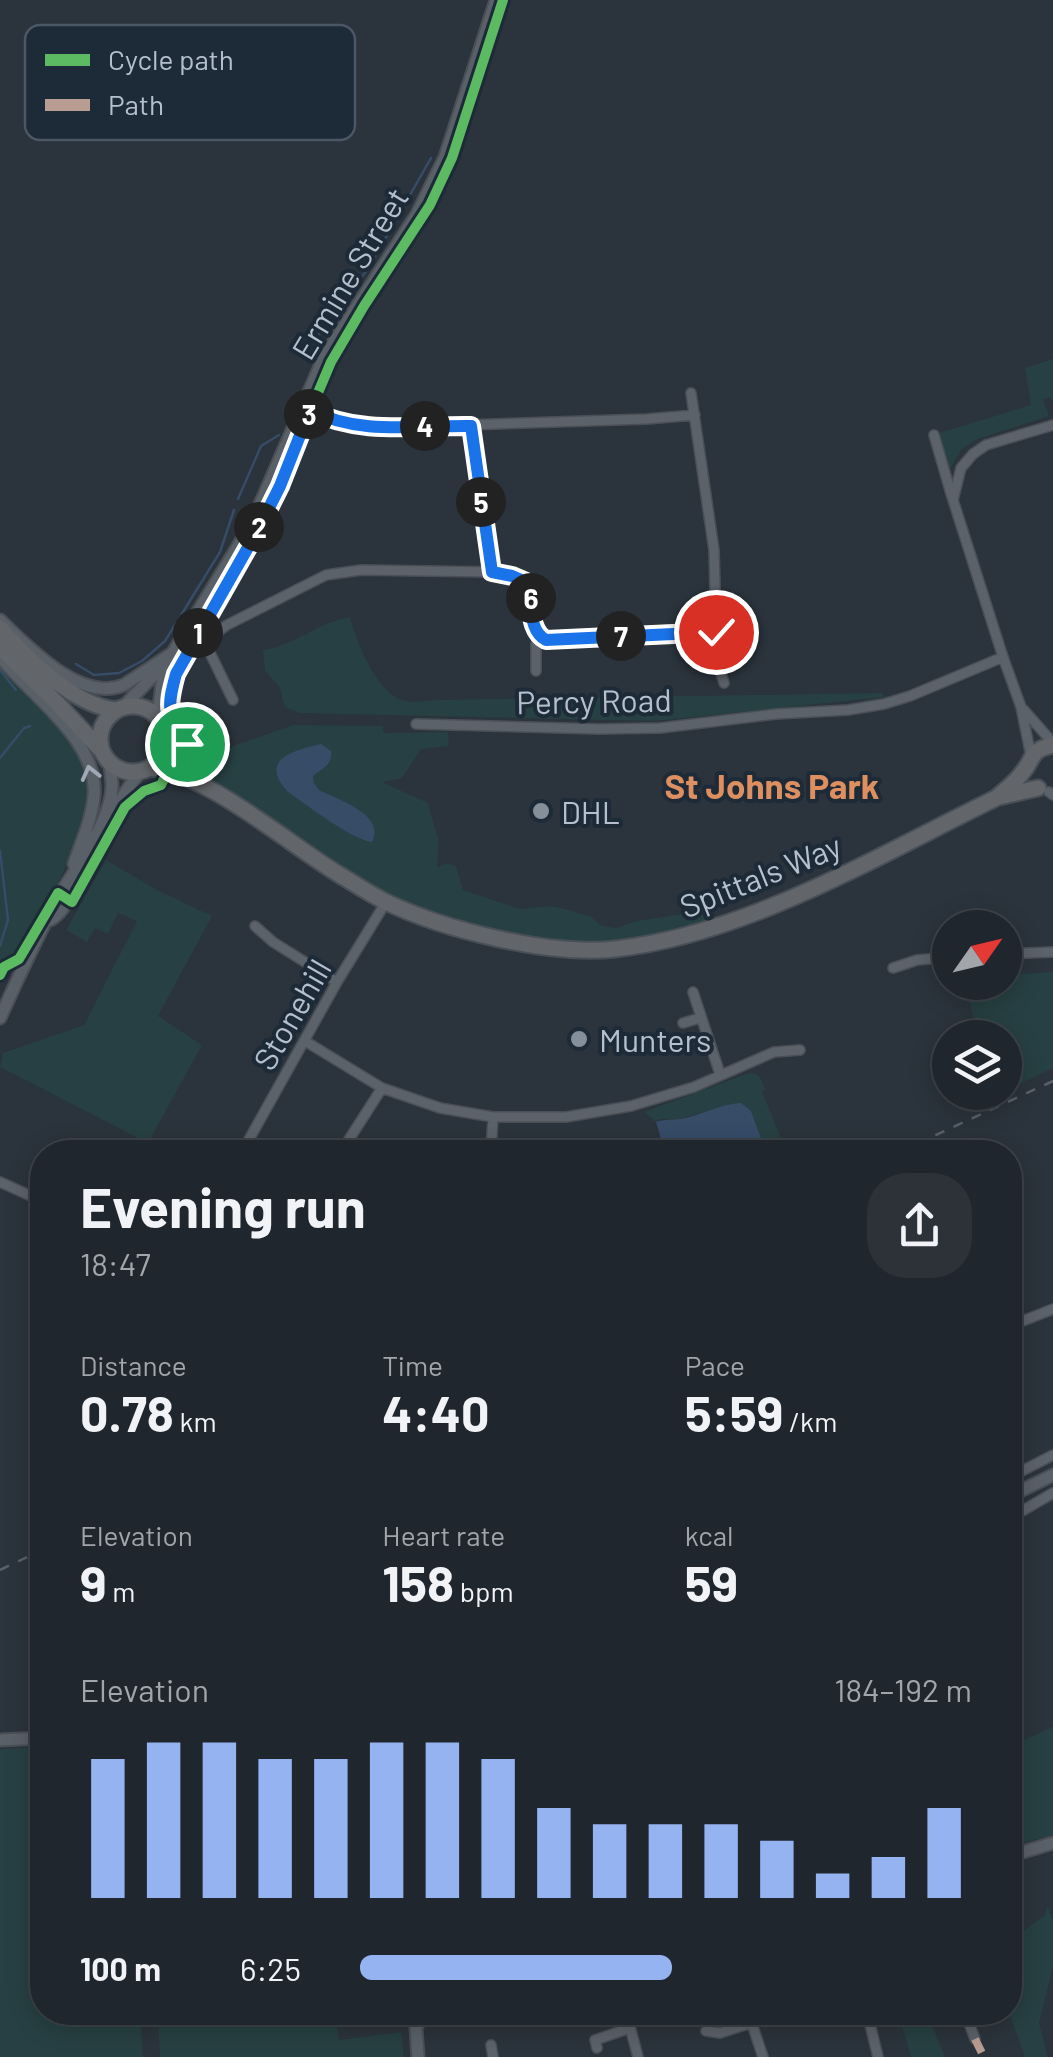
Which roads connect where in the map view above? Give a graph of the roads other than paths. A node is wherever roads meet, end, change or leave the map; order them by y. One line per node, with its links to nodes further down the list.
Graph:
1 (496, 0): 3 (street, Ermine Street)
2 (692, 394): 4 (street)
3 (302, 406): 6 (street); 15 (street, Ermine Street)
4 (694, 415): 6 (street); 12 (street)
5 (1053, 425): 8 (street)
6 (471, 426): 9 (street)
7 (934, 434): 8 (street)
8 (953, 500): 17 (street)
9 (492, 572): 13 (street); 21 (street)
10 (0, 620): 15 (street)
11 (0, 628): 23 (highway)
12 (716, 632): 13 (street); 20 (street)
13 (539, 637): 19 (street)
14 (0, 648): 27 (highway)
15 (173, 653): 18 (street, Ermine Street)
16 (0, 657): 33 (street, one-way to 16)
17 (1002, 657): 22 (street); 25 (street, Percy Road)
18 (164, 667): 23 (street, Ermine Street); 24 (street, Ermine Street)
19 (536, 672)
20 (724, 683)
21 (233, 700)
22 (1021, 707): 26 (street); 28 (street)
23 (119, 709): 24 (highway); 27 (highway)
24 (162, 723): 29 (highway); 30 (highway, Spittals Way)
25 (416, 724)
26 (1053, 744): 28 (highway)
27 (106, 757): 29 (highway); 33 (street)
28 (1029, 762): 31 (highway); 32 (highway)
29 (145, 770): 30 (highway, Spittals Way); 35 (street)
30 (210, 789): 34 (highway, Spittals Way)
31 (1048, 792): 32 (highway)
32 (996, 798): 34 (highway, Spittals Way)
33 (66, 887): 35 (street)
34 (386, 902): 44 (street, Stonehill)
35 (48, 920): 45 (street)
36 (255, 926): 37 (street)
37 (273, 942): 40 (street); 44 (street)
38 (1053, 952): 39 (street)
39 (1022, 953)
40 (264, 954)
41 (932, 958): 42 (street)
42 (893, 968)
43 (0, 977): 45 (street)
44 (337, 982): 50 (street, Stonehill)
45 (15, 984): 47 (street)
46 (693, 992): 48 (street)
47 (0, 1018)
48 (700, 1018): 49 (street); 52 (street)
49 (683, 1024)
50 (305, 1041): 53 (street); 55 (street, Stonehill)
51 (800, 1050): 52 (street)
52 (720, 1074): 54 (street)
53 (382, 1088): 54 (street); 56 (street)
54 (494, 1117): 57 (street)
55 (249, 1140)
56 (349, 1140)
57 (492, 1140)
58 (0, 1182): 59 (street)
59 (30, 1196)
60 (1053, 1310): 61 (street)
61 (1022, 1322)
62 (1053, 1454): 63 (street)
63 (1022, 1471)
64 (1053, 1475): 65 (street)
65 (1022, 1490)
66 (1053, 1494): 67 (street)
67 (1022, 1511)
68 (30, 1739): 69 (street)
69 (0, 1740)
70 (1053, 1843): 71 (street)
71 (1022, 1852)
72 (417, 2025): 82 (street)
73 (629, 2025): 78 (street)
74 (736, 2025): 79 (street)
75 (752, 2025): 84 (street)
76 (869, 2025): 85 (street)
77 (970, 2025): 80 (street)
78 (630, 2028): 81 (street); 83 (street)
79 (706, 2031)
80 (975, 2039)
81 (597, 2048)
82 (418, 2057)
83 (638, 2057)
84 (763, 2057)
85 (878, 2057)

